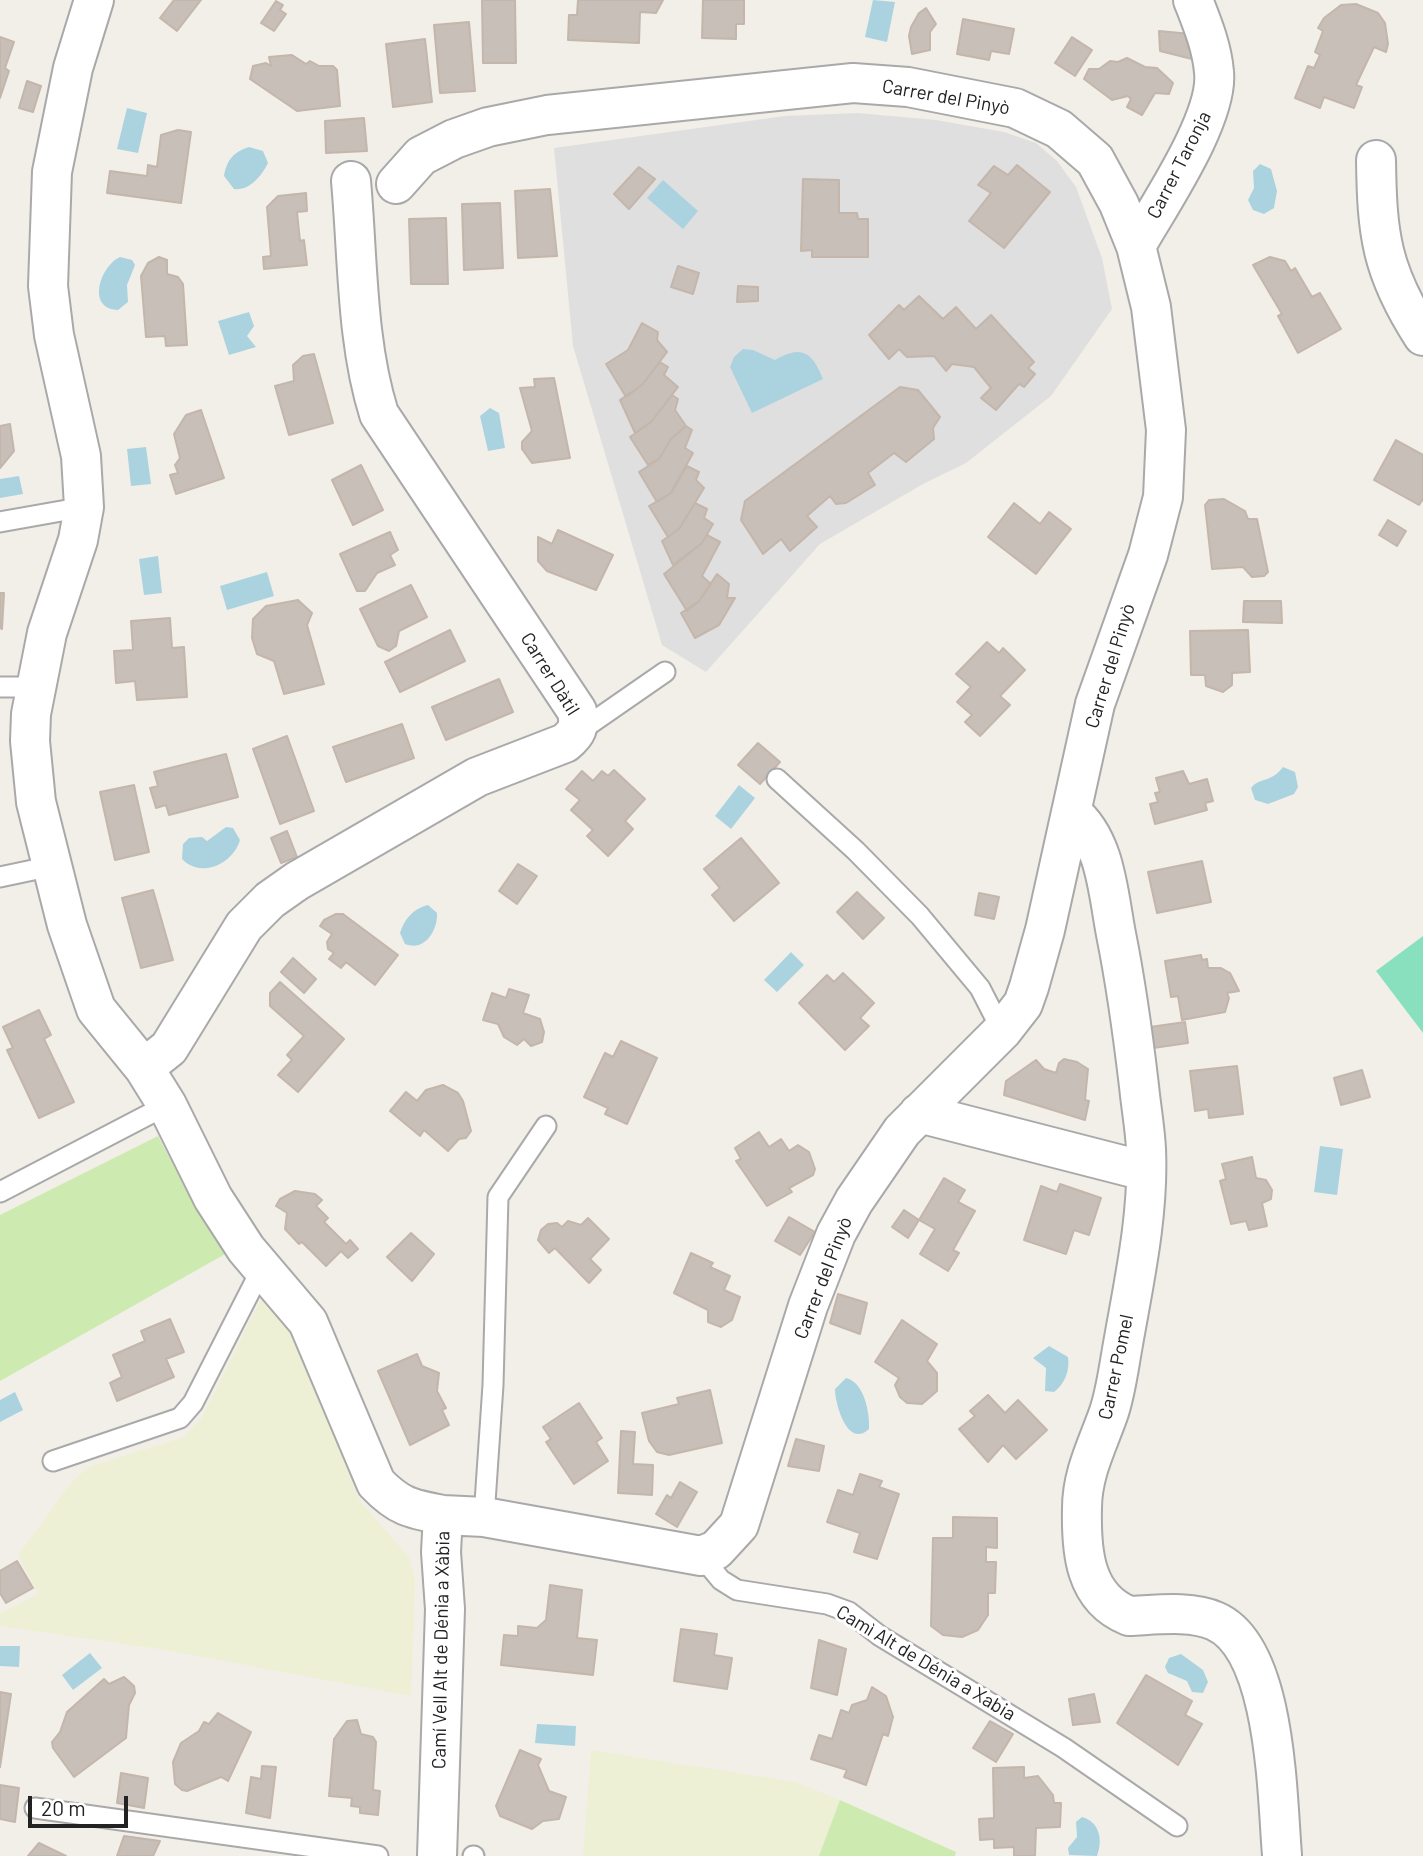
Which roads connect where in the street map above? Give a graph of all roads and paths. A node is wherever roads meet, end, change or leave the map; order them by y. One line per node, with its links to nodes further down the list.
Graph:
1 (94, 0): 8 (street, Camí Vell Alt de Dénia a Xàbia)
2 (1193, 0): 6 (street, Carrer Taronja)
3 (1376, 160): 7 (street)
4 (351, 181): 12 (street, Carrer Dàtil)
5 (396, 184): 6 (street, Carrer del Pinyò)
6 (1136, 246): 14 (street, Carrer del Pinyò)
7 (1423, 336)
8 (84, 507): 9 (lane); 11 (street, Camí Vell Alt de Dénia a Xàbia)
9 (0, 522)
10 (665, 673): 12 (lane)
11 (18, 687): 15 (street, Camí Vell Alt de Dénia a Xàbia)
12 (576, 733): 18 (street, Carrer Dàtil)
13 (777, 779): 17 (lane)
14 (1072, 812): 17 (street, Carrer del Pinyò); 22 (street, Carrer Pomel)
15 (52, 866): 16 (lane); 18 (street, Camí Vell Alt de Dénia a Xàbia)
16 (0, 877)
17 (1002, 1031): 20 (street, Carrer del Pinyò)
18 (144, 1068): 19 (street, Camí Vell Alt de Dénia a Xàbia)
19 (167, 1105): 23 (lane); 24 (street, Camí Vell Alt de Dénia a Xàbia)
20 (919, 1113): 22 (street); 28 (street, Carrer del Pinyò)
21 (547, 1126): 27 (lane)
22 (1145, 1171): 31 (street, Carrer Pomel)
23 (0, 1192)
24 (262, 1268): 25 (lane); 26 (street, Camí Vell Alt de Dénia a Xàbia)
25 (53, 1461)
26 (443, 1515): 27 (street); 33 (street, Camí Vell Alt de Dénia a Xàbia)
27 (484, 1517): 28 (street)
28 (701, 1556): 30 (lane, Camì Alt de Dénia a Xabia)
29 (35, 1808): 32 (lane)
30 (1177, 1825)
31 (1282, 1855)
32 (378, 1856)
33 (437, 1856)

